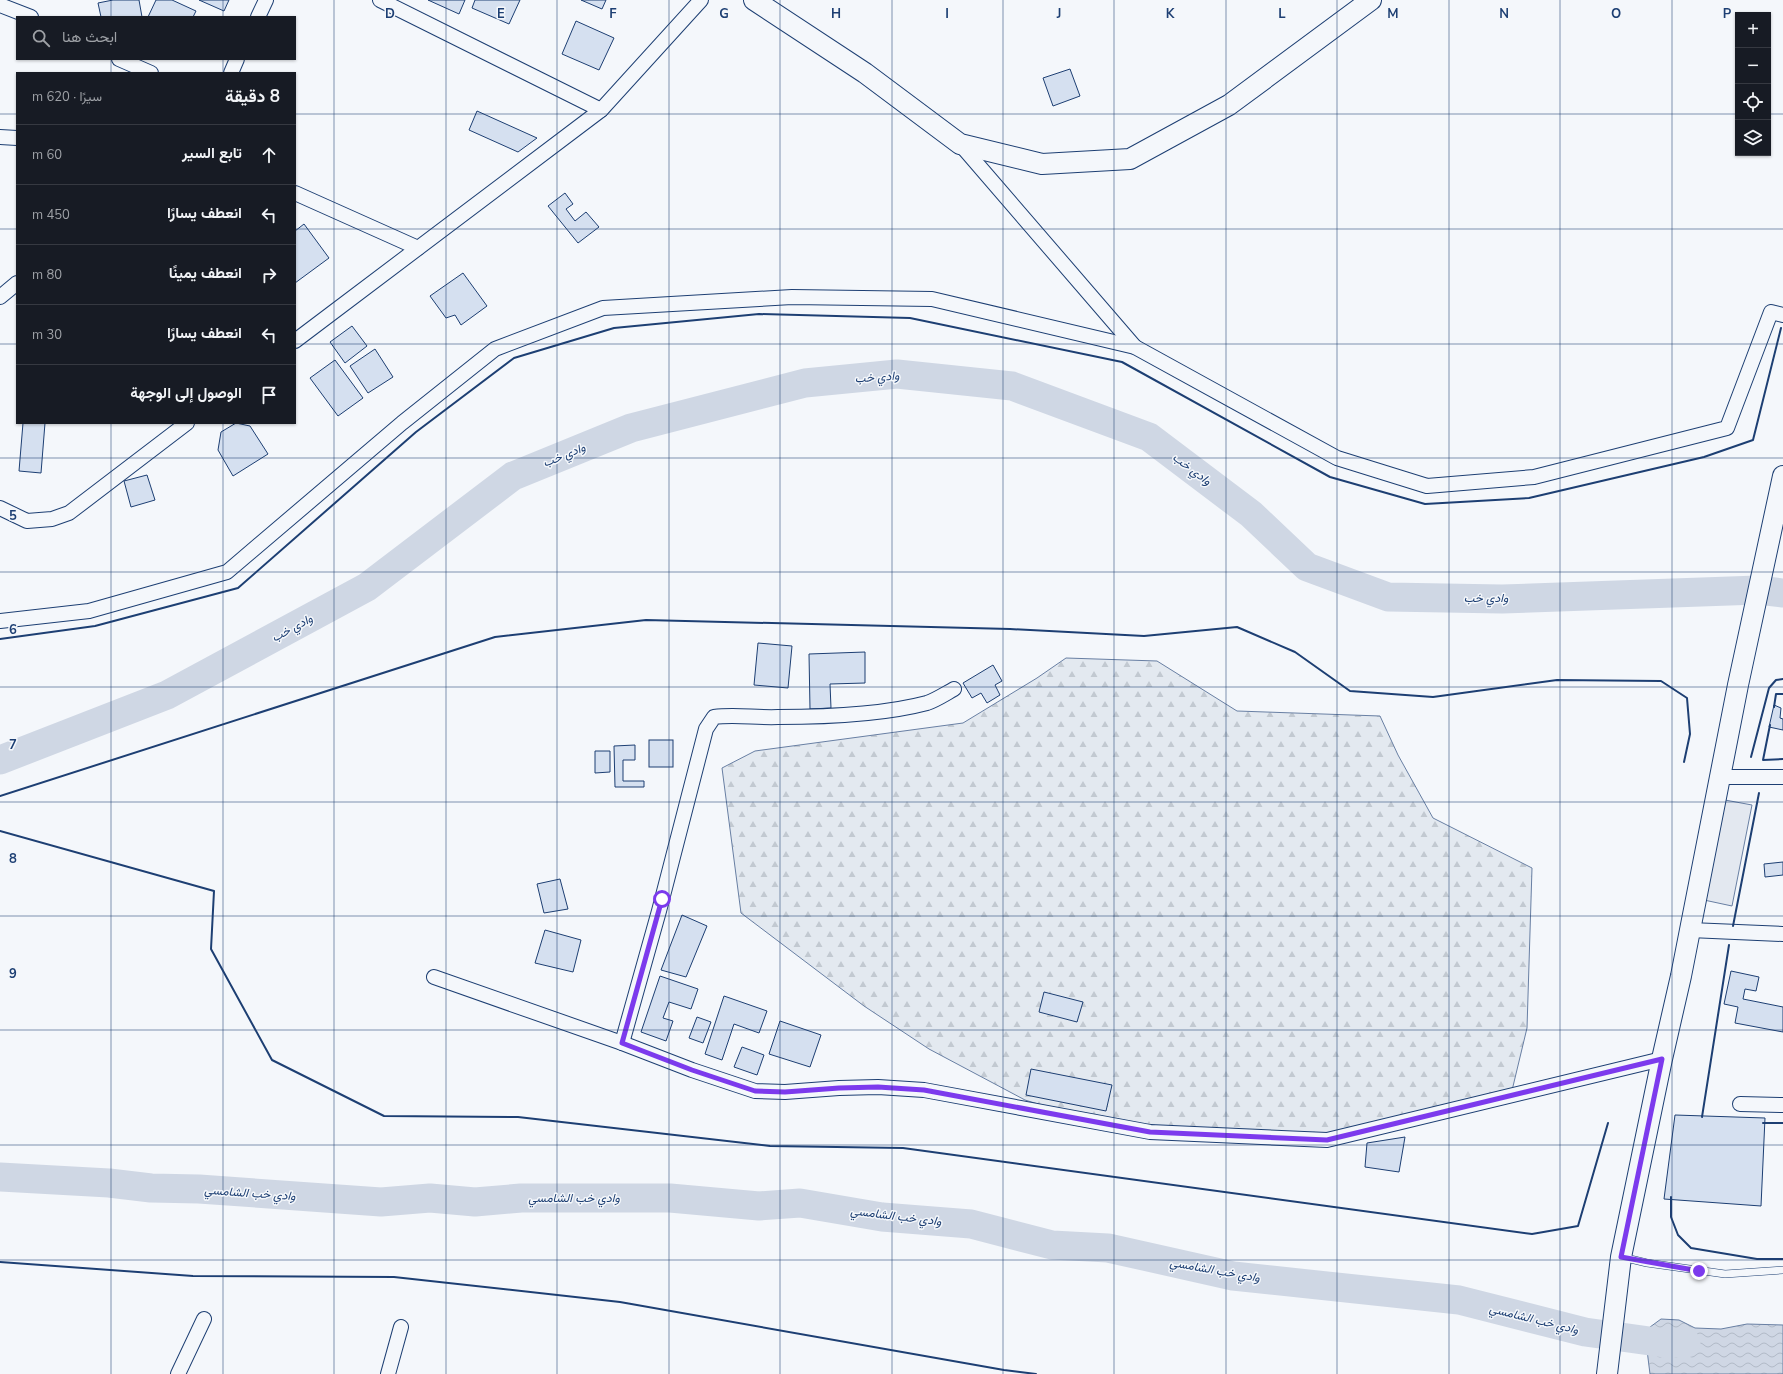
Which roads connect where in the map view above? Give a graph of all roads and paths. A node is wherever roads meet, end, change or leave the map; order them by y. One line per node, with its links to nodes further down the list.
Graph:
1 (266, 0): 8 (street)
2 (380, 0): 13 (street)
3 (702, 0): 13 (street)
4 (754, 0): 16 (street)
5 (1371, 0): 16 (street)
6 (0, 6): 7 (street)
7 (28, 16)
8 (258, 16)
9 (121, 60): 11 (street)
10 (238, 60): 12 (street)
11 (149, 72)
12 (232, 72)
13 (601, 110): 18 (street)
14 (0, 137): 15 (street)
15 (16, 138)
16 (960, 144): 23 (street)
17 (296, 192): 18 (street)
18 (418, 248): 22 (street)
19 (16, 284): 20 (street)
20 (0, 297)
21 (1783, 315): 23 (street)
22 (296, 340)
23 (1135, 347): 27 (street)
24 (186, 424): 26 (street)
25 (1783, 476): 29 (street)
26 (0, 508)
27 (0, 621)
28 (954, 689): 34 (street)
29 (1720, 777): 30 (street); 31 (street)
30 (1783, 777)
31 (1690, 930): 32 (street); 35 (street)
32 (1783, 934)
33 (434, 977): 34 (street)
34 (622, 1043): 35 (street)
35 (1662, 1059): 38 (street)
36 (1740, 1104): 37 (street)
37 (1783, 1106)
38 (1621, 1257): 39 (lane); 44 (street)
39 (1783, 1270)
40 (204, 1319): 42 (street)
41 (401, 1327): 43 (street)
42 (178, 1374)
43 (388, 1374)
44 (1607, 1374)

